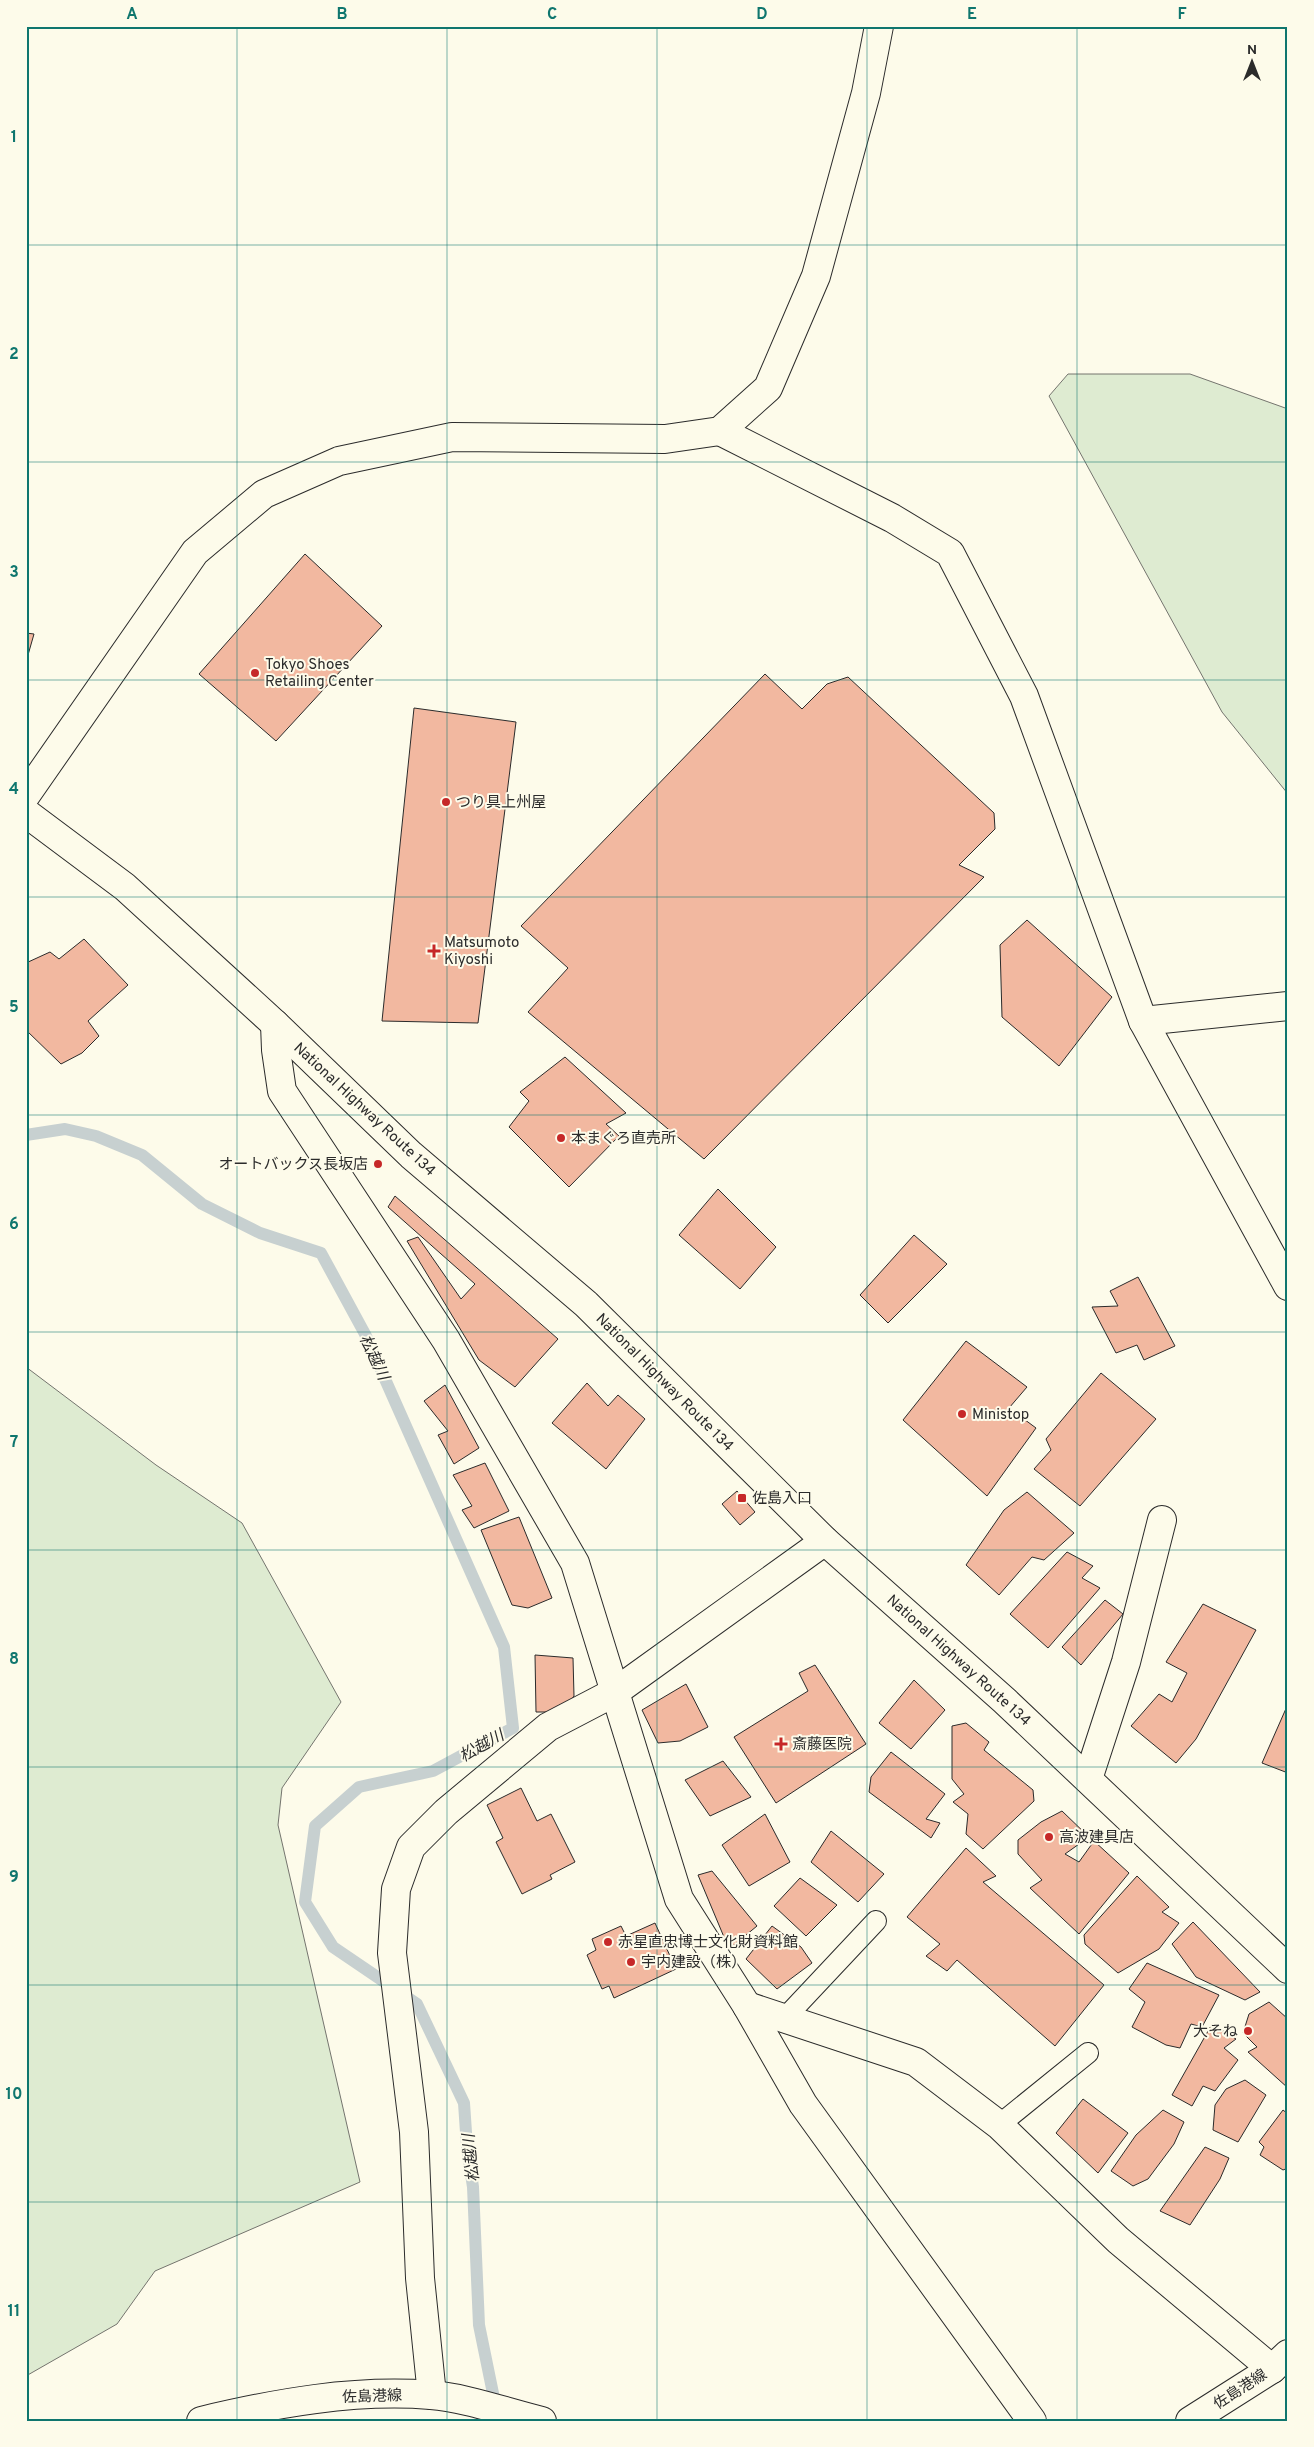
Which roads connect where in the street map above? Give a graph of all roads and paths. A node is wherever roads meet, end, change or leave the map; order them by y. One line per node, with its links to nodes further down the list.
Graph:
1 (879, 26): 2 (main road)
2 (720, 431): 3 (main road); 6 (main road)
3 (26, 795)
4 (26, 813): 7 (main road, National Highway Route 134)
5 (1288, 1006): 6 (main road)
6 (1143, 1021): 8 (main road)
7 (275, 1024): 10 (main road, National Highway Route 134); 11 (main road)
8 (1288, 1286)
9 (1162, 1520): 12 (main road)
10 (825, 1541): 11 (main road); 12 (main road, National Highway Route 134)
11 (615, 1692): 15 (main road); 20 (main road)
12 (1088, 1779): 14 (main road, National Highway Route 134)
13 (876, 1921): 16 (lane)
14 (1288, 1969)
15 (747, 2006): 16 (main road); 23 (main road)
16 (784, 2019): 18 (main road)
17 (1088, 2053): 18 (lane)
18 (999, 2125): 19 (main road)
19 (1280, 2361): 24 (main road, 佐島港線)
20 (441, 2397): 21 (main road, 佐島港線); 22 (main road, 佐島港線)
21 (201, 2421)
22 (542, 2421)
23 (1032, 2421)
24 (1190, 2421)

